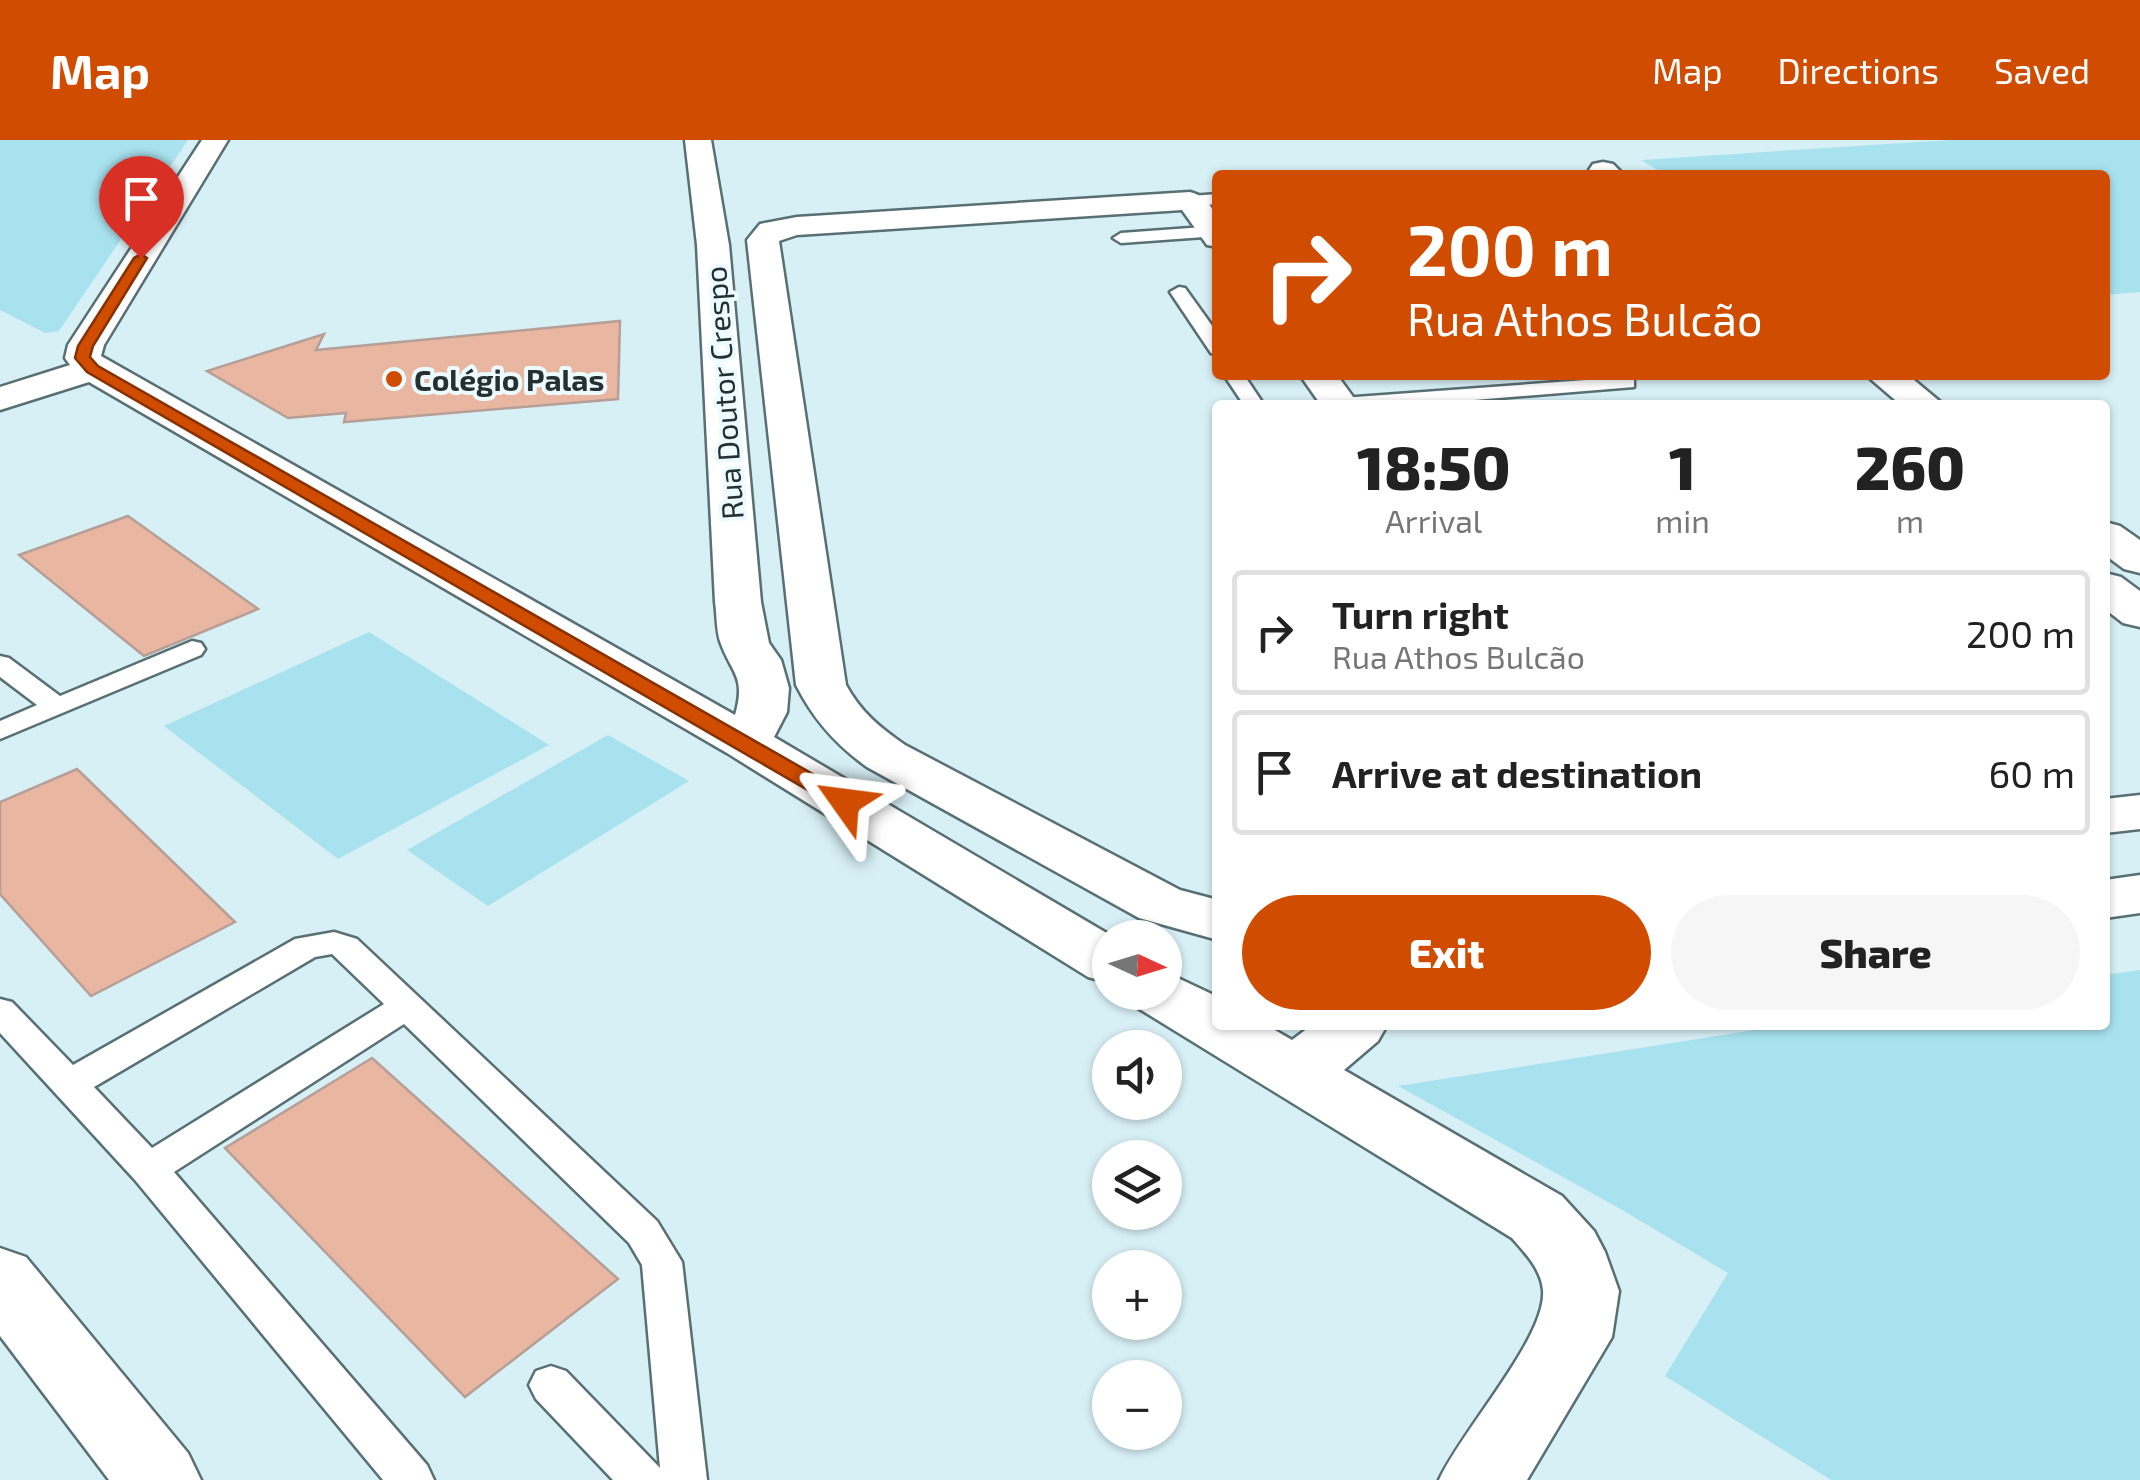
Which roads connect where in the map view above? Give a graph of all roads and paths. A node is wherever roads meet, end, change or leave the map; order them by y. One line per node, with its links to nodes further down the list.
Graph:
1 (214, 140): 7 (street)
2 (698, 140): 17 (street, Rua Doutor Crespo)
3 (1211, 220): 4 (lane); 28 (street)
4 (1122, 238)
5 (1180, 292): 6 (lane)
6 (1212, 341)
7 (93, 369): 10 (street); 21 (street)
8 (1891, 380): 12 (street)
9 (1627, 383): 11 (lane)
10 (0, 398)
11 (1405, 400)
12 (1917, 400)
13 (2110, 539): 14 (street)
14 (2140, 560)
15 (2110, 592): 16 (street)
16 (2140, 613)
17 (745, 646): 21 (street); 23 (street, Rua Doutor Crespo)
18 (192, 650): 20 (lane)
19 (0, 664): 20 (lane)
20 (56, 706): 22 (lane)
21 (693, 714): 23 (street)
22 (0, 731)
23 (745, 742): 29 (street)
24 (2140, 812): 25 (street)
25 (2110, 815)
26 (2140, 894): 27 (street)
27 (2110, 897)
28 (1212, 918)
29 (1092, 951)
30 (408, 1005): 35 (lane); 36 (lane); 42 (lane)
31 (0, 1012): 35 (lane)
32 (1227, 1030): 34 (street)
33 (1349, 1030): 34 (street)
34 (1296, 1072): 43 (street)
35 (70, 1084): 36 (lane)
36 (150, 1168): 40 (lane)
37 (0, 1279): 39 (street)
38 (551, 1385): 41 (lane)
39 (159, 1480)
40 (411, 1480)
41 (643, 1480)
42 (684, 1480)
43 (1481, 1480)

